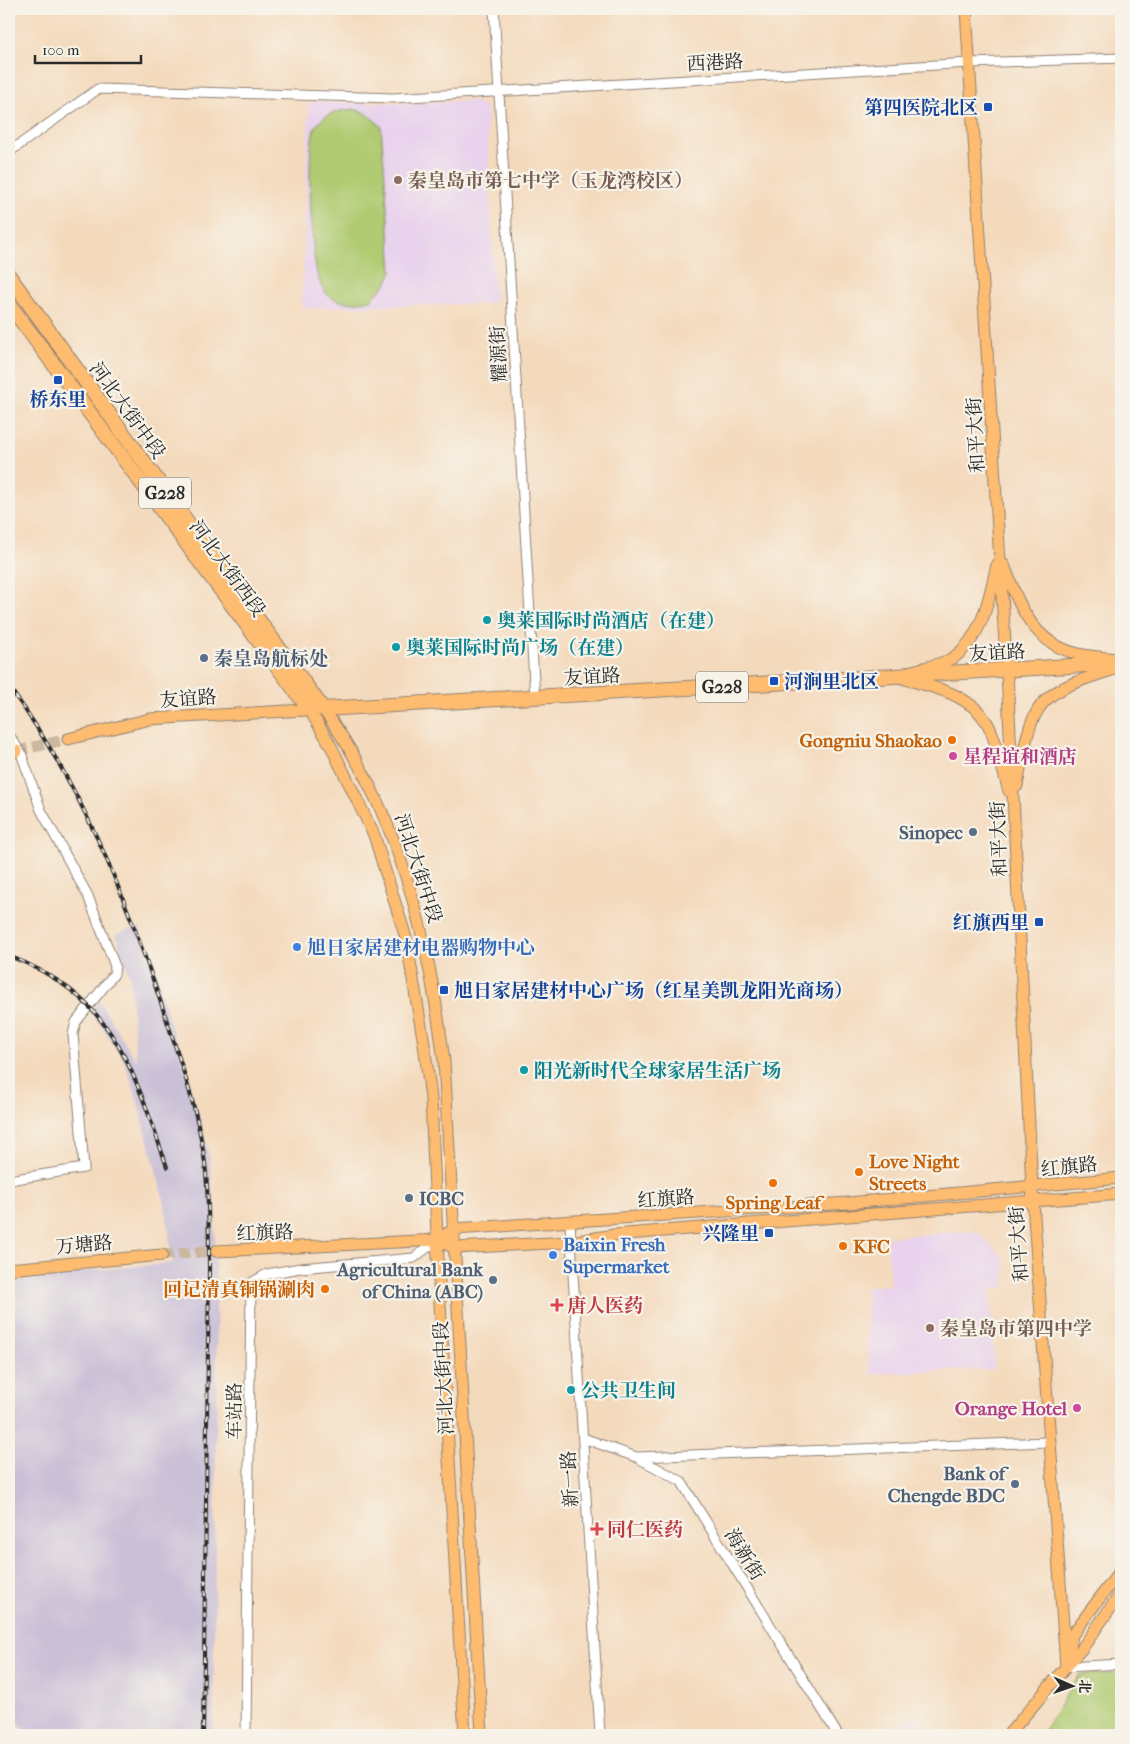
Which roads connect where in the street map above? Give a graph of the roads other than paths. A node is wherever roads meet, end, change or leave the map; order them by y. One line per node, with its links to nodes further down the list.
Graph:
1 (494, 9): 5 (street, 耀源街)
2 (966, 9): 4 (main road, 和平大街)
3 (1121, 58): 4 (street, 西港路)
4 (969, 63): 5 (street, 西港路); 9 (main road, 和平大街)
5 (498, 92): 6 (street, 西港路); 14 (street, 耀源街)
6 (9, 152)
7 (9, 276): 15 (highway, 河北大街中段 / G228)
8 (9, 304): 15 (highway, 河北大街西段 / G228)
9 (1000, 554): 10 (main road); 12 (main road, 和平大街); 13 (main road)
10 (1121, 661): 12 (highway, 友谊路 / G228)
11 (1121, 667): 18 (main road)
12 (1006, 670): 13 (highway, 友谊路 / G228); 18 (main road, 和平大街)
13 (895, 676): 14 (highway, 友谊路 / G228); 18 (main road)
14 (535, 698): 15 (highway, 友谊路 / G228)
15 (316, 709): 17 (main road, 友谊路); 25 (main road, 河北大街中段); 26 (main road)
16 (9, 736): 20 (street)
17 (68, 739)
18 (1014, 807): 21 (main road, 和平大街)
19 (1121, 1178): 21 (main road, 红旗路)
20 (9, 1180)
21 (1032, 1188): 23 (main road, 和平大街); 24 (main road, 红旗路)
22 (1121, 1194): 23 (main road)
23 (1033, 1202): 27 (main road); 33 (main road, 和平大街)
24 (570, 1222): 25 (main road, 红旗路); 27 (street, 新一路)
25 (454, 1229): 26 (main road, 红旗路); 28 (main road, 河北大街中段)
26 (437, 1240): 28 (main road); 29 (main road, 红旗路); 39 (street, 车站路); 40 (main road)
27 (571, 1242): 28 (main road); 32 (street, 新一路)
28 (455, 1248): 41 (main road, 河北大街中段)
29 (216, 1251)
30 (162, 1255): 31 (main road, 万塘路)
31 (9, 1268)
32 (583, 1438): 34 (street, 海新街); 42 (street, 新一路)
33 (1048, 1442): 34 (street); 38 (main road, 和平大街)
34 (636, 1457): 43 (street, 海新街)
35 (1121, 1570): 38 (main road)
36 (1121, 1593): 38 (main road)
37 (1121, 1664): 38 (street)
38 (1066, 1667): 44 (main road)
39 (246, 1735)
40 (464, 1735)
41 (482, 1735)
42 (600, 1735)
43 (838, 1735)
44 (1008, 1735)

